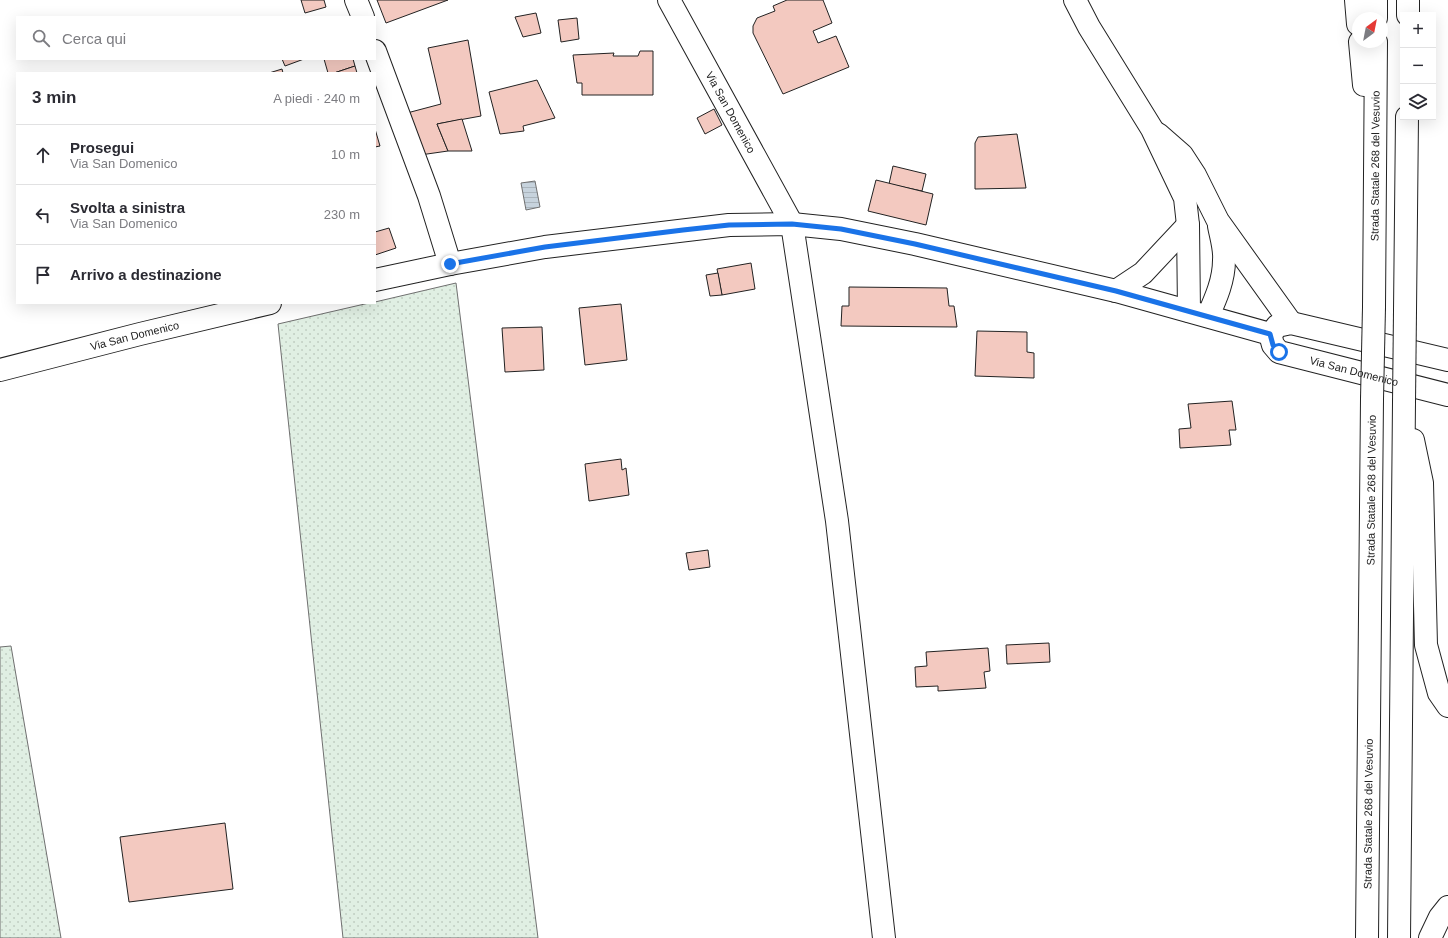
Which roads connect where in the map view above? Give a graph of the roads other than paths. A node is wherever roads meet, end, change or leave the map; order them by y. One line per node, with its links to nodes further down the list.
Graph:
1 (356, 0): 10 (main road)
2 (669, 0): 18 (main road, Via San Domenico)
3 (1075, 0): 15 (main road)
4 (1356, 0): 7 (main road)
5 (1376, 0): 8 (main road)
6 (1408, 0): 9 (main road)
7 (1357, 12)
8 (1376, 12)
9 (1408, 12)
10 (362, 16)
11 (1360, 48): 16 (main road)
12 (1376, 48): 16 (main road, Strada Statale 268 del Vesuvio)
13 (376, 54): 20 (main road)
14 (1407, 120): 30 (main road, bridge)
15 (1152, 129): 17 (main road); 19 (main road)
16 (1375, 139): 34 (main road, Strada Statale 268 del Vesuvio, bridge)
17 (1218, 221): 24 (main road); 25 (main road)
18 (792, 224): 20 (main road, Via San Domenico); 22 (main road, Via San Domenico); 33 (main road)
19 (1188, 225): 22 (main road); 24 (main road)
20 (450, 264): 21 (main road, Via San Domenico)
21 (376, 280)
22 (1116, 291): 24 (main road, Via San Domenico)
23 (266, 304): 28 (main road, Via San Domenico)
24 (1199, 314): 26 (main road, Via San Domenico)
25 (1291, 323): 26 (main road); 27 (main road)
26 (1275, 343): 29 (main road, Via San Domenico)
27 (1448, 360)
28 (0, 370)
29 (1448, 395)
30 (1404, 402): 31 (main road); 35 (main road)
31 (1448, 706)
32 (1448, 907): 36 (main road)
33 (884, 938)
34 (1367, 938)
35 (1399, 938)
36 (1430, 938)

